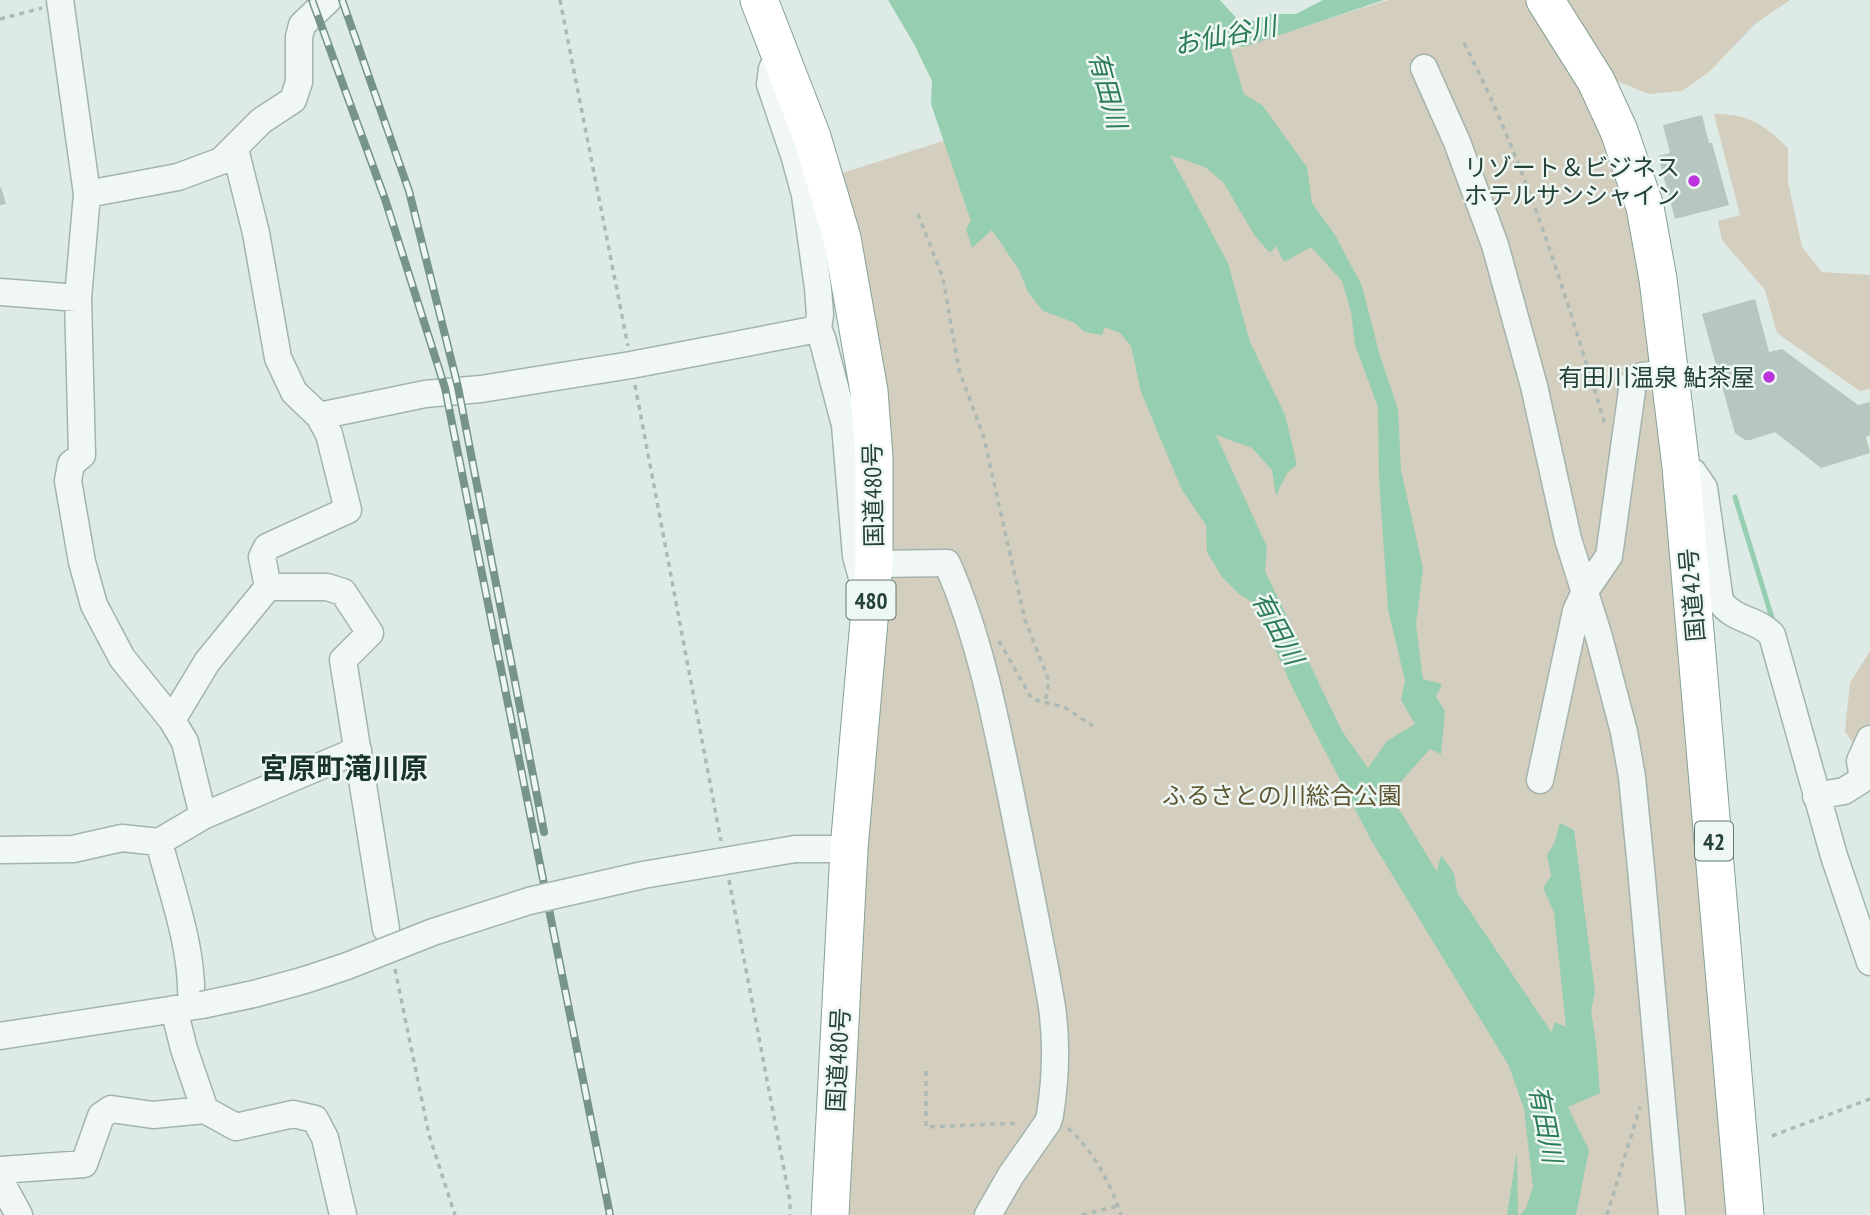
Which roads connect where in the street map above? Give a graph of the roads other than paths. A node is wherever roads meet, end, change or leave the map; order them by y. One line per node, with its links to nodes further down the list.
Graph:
1 (328, 0): 7 (street)
2 (759, 0): 5 (highway, 国道480号 / 480)
3 (1545, 0): 12 (highway, 国道42号 / 42)
4 (60, 1): 8 (street)
5 (780, 53): 11 (street); 15 (highway, 国道480号 / 480)
6 (1424, 68): 17 (street)
7 (235, 149): 8 (street); 13 (street)
8 (87, 194): 10 (street)
9 (0, 292): 10 (street)
10 (78, 298): 18 (street)
11 (817, 329): 13 (street); 15 (street)
12 (1670, 373): 14 (highway, 国道42号 / 42); 17 (street)
13 (319, 416): 16 (street)
14 (1681, 467): 22 (street); 39 (highway, 国道42号 / 42)
15 (872, 581): 25 (highway, 国道480号 / 480); 37 (street)
16 (268, 587): 18 (street); 20 (street)
17 (1585, 591): 21 (street); 38 (street)
18 (173, 720): 23 (street)
19 (1870, 739): 22 (street)
20 (358, 750): 23 (street); 27 (street)
21 (1540, 780)
22 (1816, 796): 28 (street)
23 (203, 816): 24 (street)
24 (159, 842): 26 (street); 29 (street)
25 (849, 849): 29 (street, bridge); 36 (highway, 国道480号 / 480)
26 (0, 850)
27 (386, 929)
28 (1870, 962)
29 (189, 1007): 30 (street); 31 (street)
30 (0, 1036)
31 (205, 1110): 32 (street); 35 (street)
32 (0, 1170)
33 (0, 1180): 34 (street)
34 (19, 1215)
35 (343, 1215)
36 (830, 1215)
37 (988, 1215)
38 (1672, 1215)
39 (1745, 1215)

